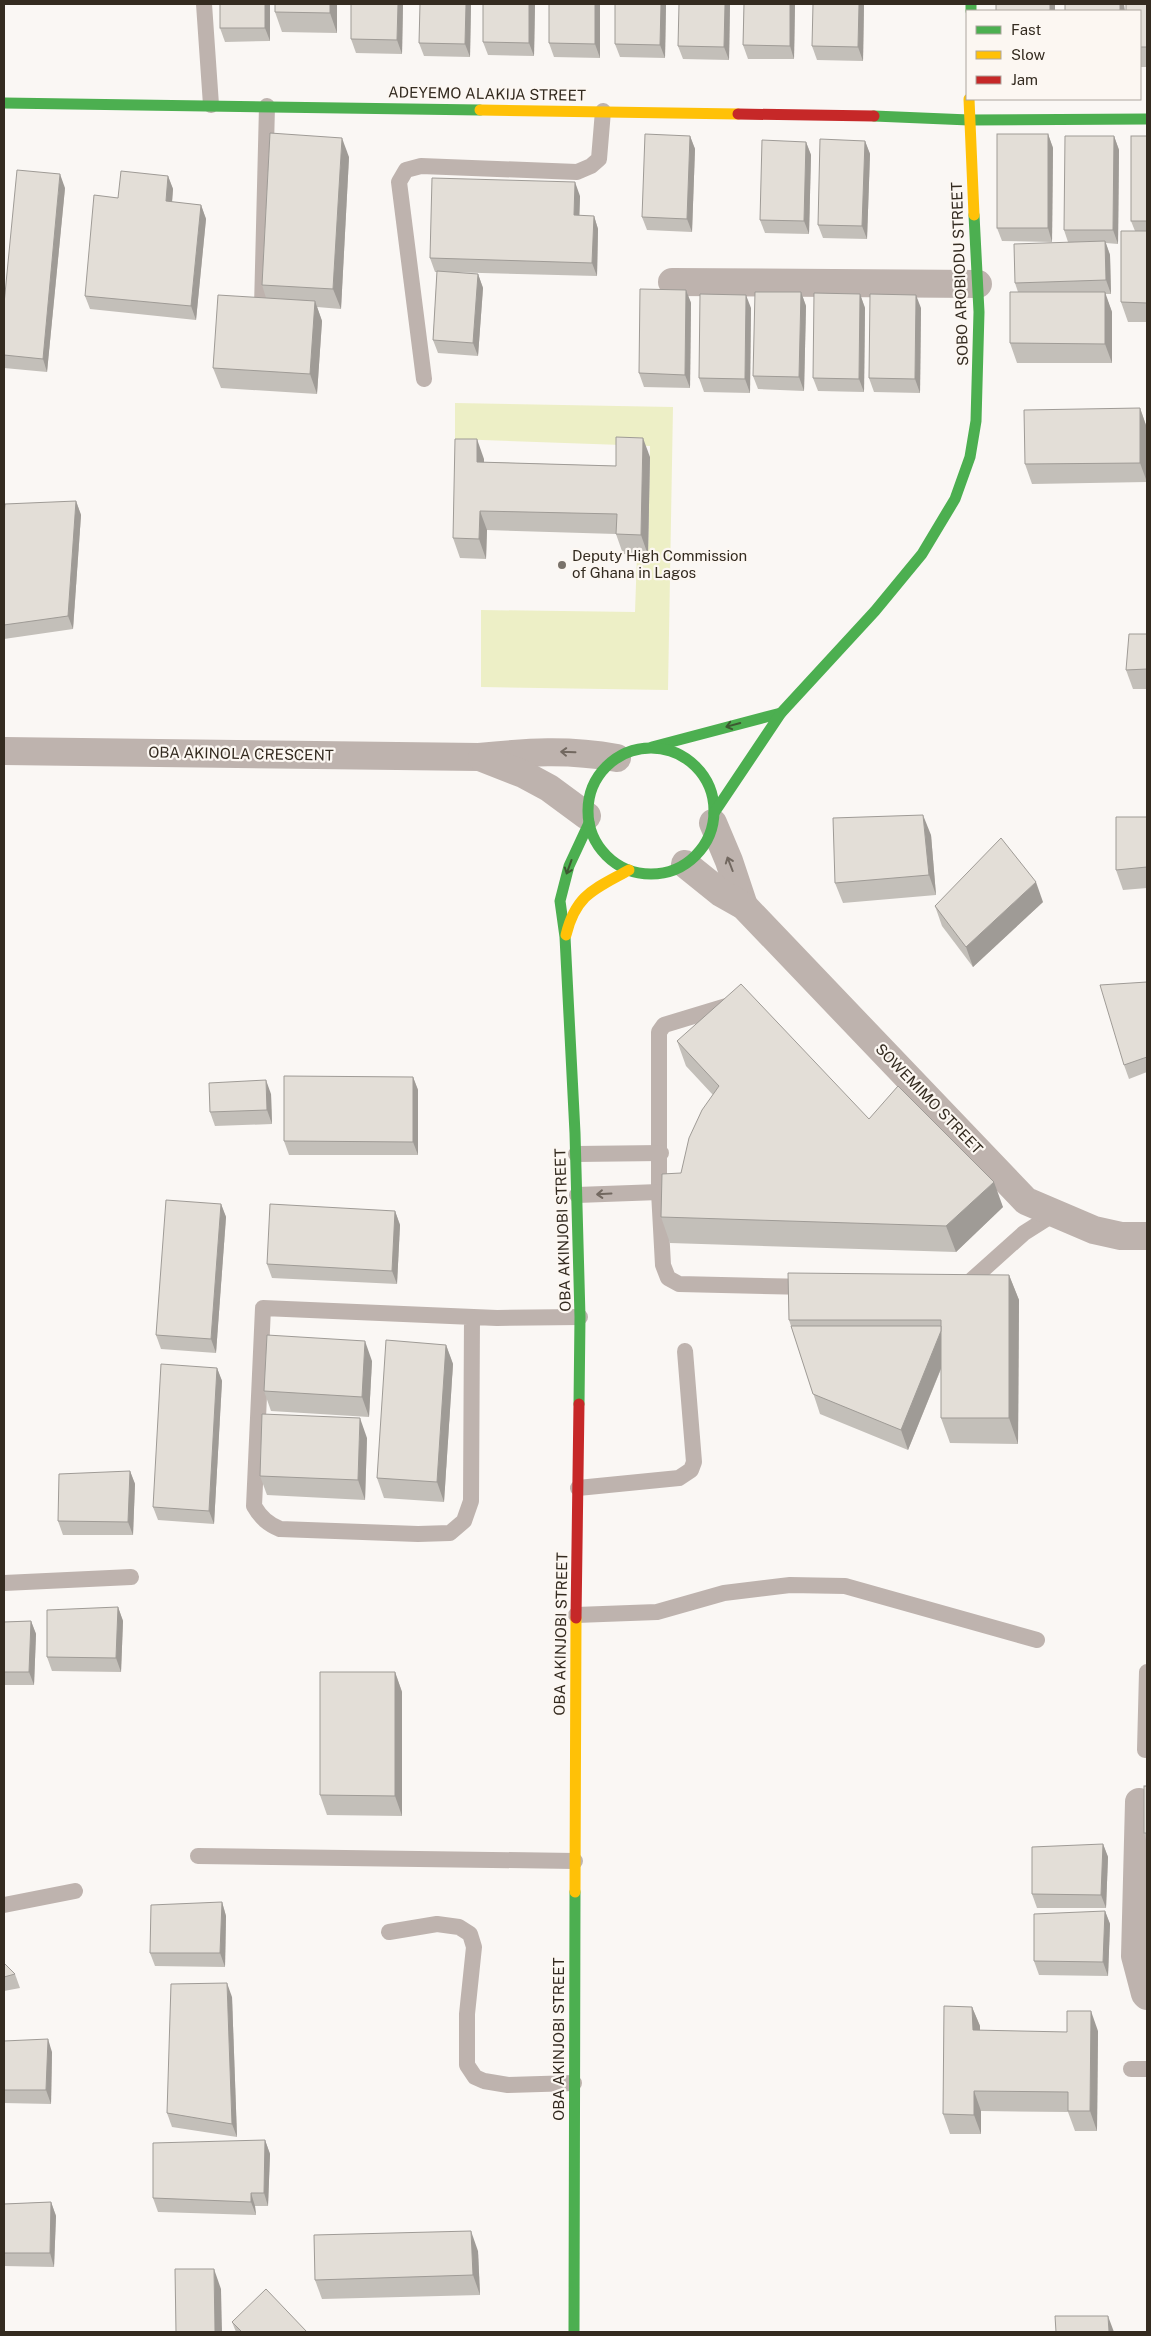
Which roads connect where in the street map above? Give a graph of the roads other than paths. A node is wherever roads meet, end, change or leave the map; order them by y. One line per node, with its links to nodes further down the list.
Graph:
1 (204, 4): 4 (lane)
2 (969, 100): 8 (street, SOBO AROBIODU STREET)
3 (4, 103): 4 (street, ADEYEMO ALAKIJA STREET)
4 (210, 105): 5 (street, ADEYEMO ALAKIJA STREET)
5 (268, 106): 6 (street, ADEYEMO ALAKIJA STREET); 11 (lane)
6 (603, 111): 8 (street, ADEYEMO ALAKIJA STREET); 12 (lane)
7 (1147, 119): 8 (street, ADEYEMO ALAKIJA STREET)
8 (969, 120): 10 (street, SOBO AROBIODU STREET)
9 (672, 282): 10 (street)
10 (978, 284): 13 (street, SOBO AROBIODU STREET)
11 (262, 307)
12 (424, 379)
13 (781, 713): 14 (street, one-way to 14); 18 (street, SOBO AROBIODU STREET)
14 (648, 748): 17 (street); 18 (street)
15 (4, 751): 16 (street, OBA AKINOLA CRESCENT)
16 (479, 757): 17 (street, OBA AKINOLA CRESCENT, one-way to 16); 19 (street, OBA AKINOLA CRESCENT)
17 (617, 758): 19 (street)
18 (714, 818): 20 (street); 22 (street, SOWEMIMO STREET, one-way to 18)
19 (588, 819): 21 (street); 23 (street, OBA AKINJOBI STREET, one-way to 23)
20 (685, 864): 21 (street); 22 (street, SOWEMIMO STREET)
21 (629, 870): 23 (street, OBA AKINJOBI STREET)
22 (744, 906): 29 (street, SOWEMIMO STREET)
23 (565, 937): 26 (street, OBA AKINJOBI STREET)
24 (749, 1000): 25 (lane)
25 (661, 1153): 26 (lane); 27 (lane)
26 (576, 1154): 28 (street, OBA AKINJOBI STREET)
27 (659, 1192): 28 (lane, one-way to 28); 31 (lane)
28 (577, 1196): 34 (street, OBA AKINJOBI STREET)
29 (1054, 1214): 30 (street, SOWEMIMO STREET); 32 (lane)
30 (1147, 1236)
31 (828, 1288)
32 (946, 1290)
33 (472, 1317): 33 (lane); 34 (lane)
34 (580, 1317): 36 (street, OBA AKINJOBI STREET)
35 (685, 1351): 36 (lane)
36 (578, 1488): 39 (street, OBA AKINJOBI STREET)
37 (131, 1577): 38 (lane)
38 (4, 1583)
39 (576, 1615): 40 (lane); 45 (street, OBA AKINJOBI STREET)
40 (1037, 1640)
41 (1147, 1672): 42 (lane)
42 (1145, 1750)
43 (1139, 1802): 49 (street)
44 (198, 1856): 45 (lane)
45 (574, 1860): 50 (street, OBA AKINJOBI STREET)
46 (75, 1891): 47 (lane)
47 (4, 1905)
48 (389, 1932): 50 (lane)
49 (1147, 1996)
50 (574, 2083): 51 (street, OBA AKINJOBI STREET)
51 (574, 2332)

